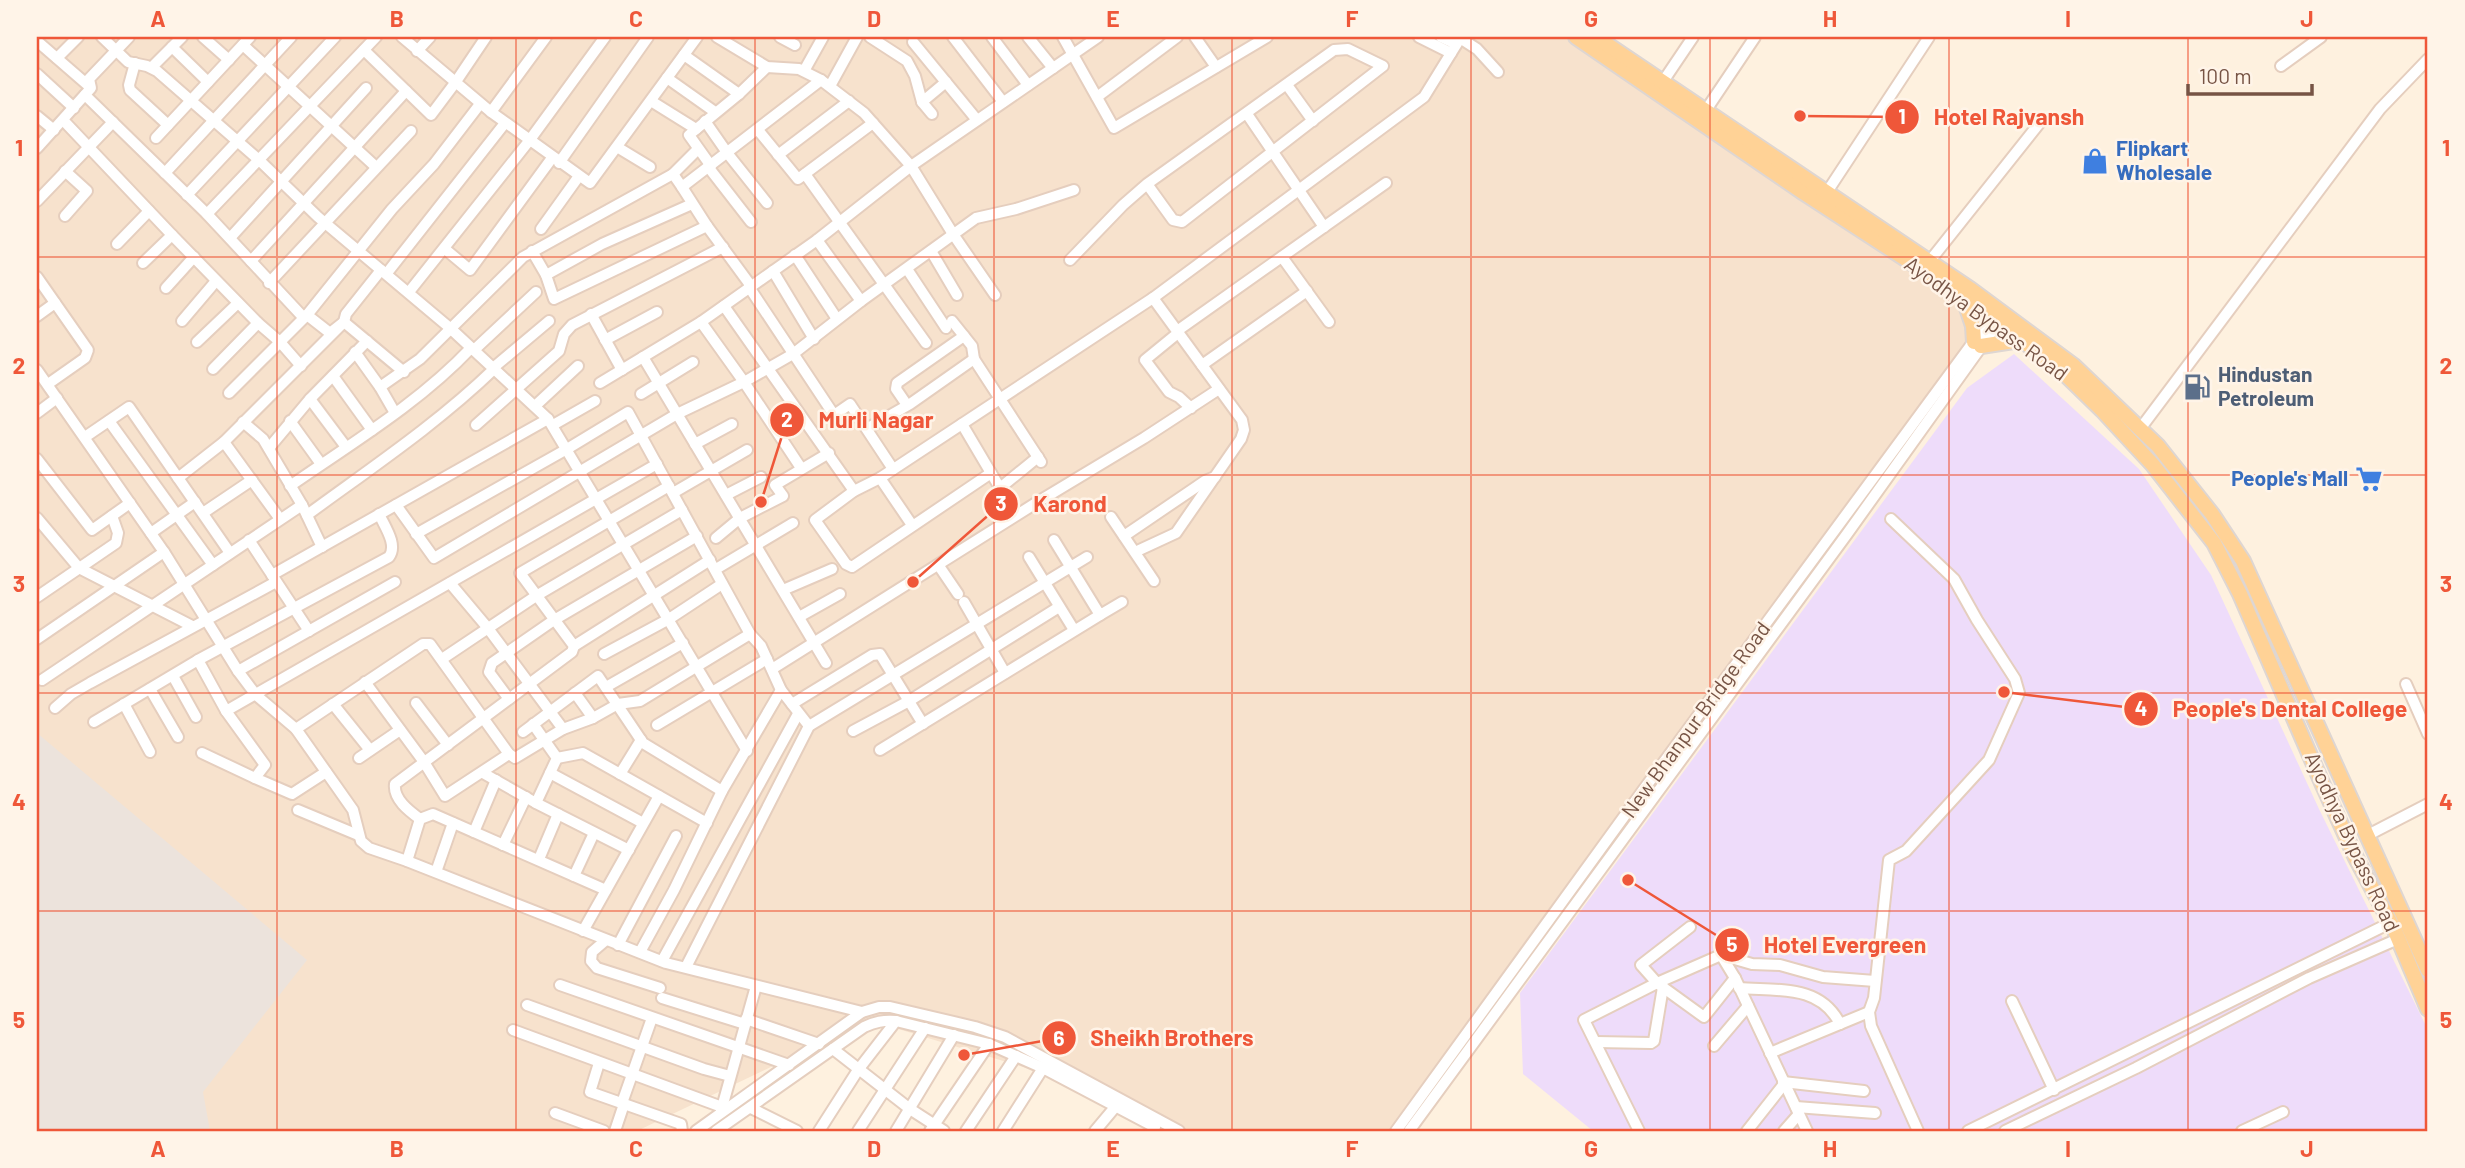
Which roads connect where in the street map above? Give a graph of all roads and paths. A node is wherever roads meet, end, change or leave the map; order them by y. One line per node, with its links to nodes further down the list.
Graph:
1 (78, 37): 48 (street)
2 (102, 37): 44 (street)
3 (130, 37): 44 (street)
4 (182, 37): 42 (street)
5 (203, 37): 50 (street)
6 (291, 37): 53 (street)
7 (335, 37): 70 (street)
8 (376, 37): 43 (street)
9 (402, 37): 45 (street)
10 (430, 37): 45 (street)
11 (486, 37): 65 (street)
12 (546, 37): 84 (street)
13 (605, 37): 107 (street)
14 (648, 37): 117 (street)
15 (697, 37): 47 (street)
16 (717, 37): 39 (street)
17 (780, 37): 41 (street)
18 (823, 37): 59 (street)
19 (857, 37): 66 (street)
20 (870, 37): 51 (street)
21 (953, 37): 80 (street)
22 (992, 37): 68 (street)
23 (1028, 37): 58 (street)
24 (1063, 37): 46 (street)
25 (1098, 37): 46 (street)
26 (1177, 37): 75 (street)
27 (1195, 37): 54 (street)
28 (1267, 37): 54 (street)
29 (1419, 37): 40 (street)
30 (1441, 37): 40 (street)
31 (1576, 37): 89 (main road, Ayodhya Bypass Road)
32 (1596, 37): 67 (main road, Ayodhya Bypass Road)
33 (1693, 37): 67 (street)
34 (1755, 37): 89 (street)
35 (2321, 37): 55 (street)
36 (1926, 38): 133 (street)
37 (247, 39): 50 (street); 53 (street)
38 (37, 41): 48 (street)
39 (738, 42): 57 (street)
40 (1457, 43): 60 (street); 132 (street)
41 (795, 45)
42 (172, 47): 56 (street); 63 (street)
43 (364, 50): 73 (street); 82 (street)
44 (116, 51): 52 (street); 72 (street)
45 (417, 51): 65 (street)
46 (1073, 54): 58 (street); 75 (street)
47 (684, 55): 62 (street); 74 (street)
48 (57, 58): 72 (street)
49 (2428, 59): 253 (street)
50 (229, 60): 63 (street)
51 (907, 61): 64 (street); 79 (street)
52 (135, 63): 56 (street); 99 (street)
53 (265, 65): 70 (street); 93 (street)
54 (1216, 66): 75 (street)
55 (2281, 66)
56 (152, 67): 76 (street)
57 (767, 67): 59 (street); 74 (street)
58 (1053, 68): 68 (street)
59 (804, 71): 66 (street)
60 (1499, 72)
61 (37, 74): 83 (street)
62 (667, 78): 77 (street); 85 (street)
63 (208, 82): 76 (street)
64 (946, 82): 79 (street); 91 (street)
65 (456, 83): 73 (street); 81 (street)
66 (825, 83): 78 (street); 103 (street)
67 (1662, 83): 89 (main road, Ayodhya Bypass Road)
68 (1028, 85): 80 (street)
69 (1287, 85): 87 (street); 95 (street); 95 (street)
70 (288, 86): 82 (street); 106 (street)
71 (366, 88): 100 (street)
72 (88, 91): 83 (street); 96 (street)
73 (406, 91): 109 (street)
74 (739, 94): 85 (street)
75 (1097, 97)
76 (191, 101): 93 (street); 99 (street)
77 (651, 101): 101 (street); 110 (street)
78 (849, 101): 98 (street); 115 (street)
79 (922, 102): 86 (street)
80 (1003, 102): 91 (street)
81 (480, 104): 84 (street); 155 (street)
82 (310, 106): 100 (street); 116 (street)
83 (74, 107): 90 (street)
84 (491, 112): 97 (street)
85 (715, 113): 94 (street)
86 (932, 114)
87 (1247, 114): 113 (street); 129 (street)
88 (37, 116): 102 (street)
89 (1703, 116): 133 (main road, Ayodhya Bypass Road); 181 (main road, Ayodhya Bypass Road)
90 (63, 120): 102 (street); 108 (street)
91 (977, 120): 118 (street)
92 (2042, 120): 163 (street)
93 (212, 121): 106 (street); 123 (street)
94 (705, 121): 101 (street); 114 (street)
95 (1313, 121): 113 (street)
96 (113, 122): 108 (street); 123 (street)
97 (505, 122): 107 (street); 167 (street)
98 (873, 123): 118 (street); 124 (street)
99 (168, 125): 105 (street)
100 (332, 127): 109 (street); 127 (street)
101 (696, 129): 112 (street)
102 (54, 130): 111 (street)
103 (758, 130): 114 (street); 115 (street)
104 (411, 131): 119 (street)
105 (156, 138)
106 (236, 140): 116 (street); 134 (street)
107 (529, 141): 117 (street); 154 (street)
108 (89, 146): 122 (street); 139 (street)
109 (354, 147): 119 (street); 136 (street)
110 (617, 147): 120 (street); 126 (street)
111 (37, 148)
112 (698, 149): 121 (street); 125 (street)
113 (1273, 151): 129 (street); 132 (street)
114 (728, 154): 121 (street); 137 (street)
115 (778, 155): 124 (street)
116 (259, 160): 127 (street); 140 (street)
117 (556, 160): 126 (street); 154 (street)
118 (911, 166): 142 (street); 148 (street)
119 (376, 167): 143 (street)
120 (650, 167)
121 (710, 167): 130 (street); 144 (street)
122 (65, 171): 135 (street); 141 (street)
123 (165, 173): 134 (street)
124 (806, 173): 142 (street)
125 (673, 174): 130 (street); 156 (street)
126 (579, 176): 147 (street)
127 (281, 181): 136 (street); 150 (street)
128 (1386, 183): 146 (street)
129 (1147, 184): 161 (street)
130 (682, 187): 138 (street)
131 (1073, 190): 148 (street)
132 (1300, 190): 146 (street); 180 (street)
133 (1827, 192): 163 (main road, Ayodhya Bypass Road)
134 (187, 195): 140 (street)
135 (37, 201)
136 (303, 202): 143 (street); 162 (street)
137 (767, 203)
138 (692, 204): 145 (street); 168 (street)
139 (149, 211): 149 (street); 152 (street)
140 (207, 214): 150 (street)
141 (65, 216)
142 (841, 221): 151 (street); 172 (street)
143 (326, 222): 155 (street); 171 (street)
144 (751, 222)
145 (707, 226): 153 (street); 168 (street)
146 (1324, 227): 160 (street)
147 (541, 229)
148 (953, 234): 157 (street); 179 (street)
149 (172, 235): 159 (street); 164 (street)
150 (230, 238): 162 (street)
151 (817, 240): 158 (street); 182 (street)
152 (117, 244)
153 (723, 247): 173 (street); 187 (street)
154 (445, 248): 176 (street)
155 (358, 251): 167 (street); 189 (street)
156 (533, 251): 168 (street); 198 (street)
157 (931, 251): 165 (street); 178 (street)
158 (795, 255): 166 (street); 191 (street)
159 (194, 257): 170 (street); 174 (street)
160 (1282, 257): 175 (street); 199 (street)
161 (1070, 260)
162 (251, 261): 171 (street)
163 (1929, 262): 190 (main road, Ayodhya Bypass Road)
164 (143, 263)
165 (907, 269): 172 (street); 200 (street)
166 (773, 271): 173 (street); 201 (street)
167 (384, 272): 176 (street); 194 (street)
168 (546, 275)
169 (37, 277): 183 (street)
170 (216, 281): 184 (street); 192 (street)
171 (269, 283): 189 (street)
172 (886, 284): 182 (street); 207 (street)
173 (750, 286): 185 (street); 211 (street)
174 (166, 288)
175 (1307, 291): 196 (street); 215 (street)
176 (409, 292): 198 (street)
177 (536, 292): 209 (street)
178 (957, 295)
179 (995, 295)
180 (1153, 298): 199 (street); 237 (street)
181 (1964, 299): 190 (main road, Ayodhya Bypass Road); 208 (main road)
182 (861, 300): 191 (street)
183 (55, 303): 188 (street); 229 (street)
184 (238, 303): 197 (street); 205 (street)
185 (724, 306): 195 (street); 222 (street)
186 (657, 312): 202 (street)
187 (591, 314): 202 (street); 232 (street)
188 (37, 316)
189 (305, 316): 194 (street); 206 (street)
190 (1998, 317): 203 (main road, Ayodhya Bypass Road); 208 (street, New Bhanpur Bridge Road); 225 (main road, Ayodhya Bypass Road)
191 (837, 319): 201 (street)
192 (181, 321)
193 (549, 321): 218 (street)
194 (344, 322): 204 (street); 216 (street)
195 (701, 322): 212 (street); 226 (street)
196 (1329, 322)
197 (258, 323): 206 (street); 219 (street)
198 (450, 328): 209 (street); 223 (street)
199 (1177, 332): 215 (street); 241 (street)
200 (964, 337): 213 (street); 239 (street)
201 (814, 339): 211 (street)
202 (605, 340): 221 (street)
203 (2020, 340): 208 (main road); 225 (main road, Ayodhya Bypass Road)
204 (367, 341): 210 (street); 223 (street)
205 (197, 342)
206 (280, 342): 216 (street); 233 (street)
207 (926, 343)
208 (1978, 344): 523 (street, New Bhanpur Bridge Road); 524 (street, New Bhanpur Bridge Road)
209 (472, 349): 218 (street); 243 (street)
210 (355, 352): 224 (street); 230 (street)
211 (793, 354): 222 (street); 252 (street)
212 (643, 357): 221 (street); 228 (street)
213 (974, 359): 237 (street); 239 (street)
214 (693, 362): 228 (street)
215 (1202, 365): 231 (street)
216 (301, 366): 247 (street)
217 (578, 366): 240 (street)
218 (494, 368): 232 (street); 287 (street)
219 (212, 369)
220 (37, 370): 229 (street)
221 (622, 370): 227 (street)
222 (768, 370): 226 (street); 264 (street)
223 (404, 372): 230 (street)
224 (333, 376): 236 (street); 254 (street)
225 (2078, 378): 253 (main road, Ayodhya Bypass Road); 265 (main road, Ayodhya Bypass Road)
226 (744, 382): 244 (street); 269 (street)
227 (600, 383)
228 (659, 383): 234 (street); 244 (street)
229 (48, 384): 235 (street)
230 (380, 387): 243 (street)
231 (1219, 389): 241 (street); 275 (street)
232 (516, 390): 240 (street); 251 (street)
233 (229, 393)
234 (641, 394)
235 (57, 398): 242 (street); 255 (street)
236 (310, 399): 246 (street); 260 (street)
237 (1000, 400): 250 (street); 273 (street)
238 (595, 401): 248 (street)
239 (906, 405): 252 (street)
240 (535, 407): 248 (street)
241 (1191, 408): 318 (street)
242 (37, 413)
243 (395, 413): 254 (street)
244 (677, 414): 256 (street); 258 (street)
245 (109, 421): 255 (street); 276 (street); 290 (street)
246 (290, 421): 261 (street); 267 (street)
247 (243, 422): 257 (street); 261 (street)
248 (551, 422): 262 (street); 286 (street)
249 (732, 424): 258 (street)
250 (962, 424): 270 (street); 273 (street)
251 (476, 425)
252 (868, 428): 270 (street)
253 (2140, 429): 259 (main road, Ayodhya Bypass Road)
254 (372, 430): 260 (street)
255 (85, 437): 285 (street)
256 (642, 437): 262 (street); 268 (street); 272 (street)
257 (224, 442): 276 (street); 278 (street)
258 (695, 444): 271 (street)
259 (2158, 446): 265 (main road); 435 (main road, Ayodhya Bypass Road)
260 (345, 447): 267 (street)
261 (269, 448): 279 (street)
262 (567, 449): 272 (street); 302 (street)
263 (747, 450): 271 (street)
264 (829, 453): 269 (street); 281 (street)
265 (2146, 458): 445 (main road, Ayodhya Bypass Road)
266 (38, 463): 292 (street)
267 (321, 464): 279 (street)
268 (657, 464): 280 (street); 283 (street)
269 (801, 468): 295 (street)
270 (893, 469): 277 (street)
271 (712, 471): 280 (street); 282 (street)
272 (580, 472): 283 (street); 302 (street)
273 (991, 473): 300 (street)
274 (761, 477): 282 (street)
275 (1215, 477): 304 (street); 312 (street)
276 (178, 478): 284 (street)
277 (880, 478): 281 (street); 300 (street)
278 (252, 480): 289 (street); 296 (street)
279 (290, 486): 287 (street)
280 (671, 489): 288 (street); 298 (street)
281 (854, 491): 300 (street)
282 (726, 495): 295 (street)
283 (596, 498): 298 (street); 326 (street)
284 (195, 502): 289 (street); 290 (street)
285 (131, 503): 292 (street); 301 (street)
286 (396, 505): 291 (street); 302 (street)
287 (305, 510): 296 (street); 310 (street)
288 (682, 510): 303 (street); 309 (street)
289 (203, 513): 313 (street)
290 (176, 514): 301 (street); 316 (street)
291 (379, 514): 310 (street); 338 (street)
292 (112, 516): 320 (street)
293 (1111, 517): 304 (street)
294 (37, 518): 320 (street)
295 (740, 518): 305 (street); 308 (street)
296 (280, 519): 306 (street)
297 (1891, 520): 456 (street)
298 (610, 522): 309 (street); 334 (street)
299 (793, 523): 308 (street)
300 (912, 525)
301 (151, 533): 311 (street)
302 (416, 534)
303 (697, 536): 317 (street); 321 (street)
304 (1124, 536): 312 (street)
305 (716, 538)
306 (249, 540): 313 (street); 323 (street)
307 (1054, 540): 319 (street)
308 (755, 544): 317 (street); 331 (street)
309 (624, 545): 321 (street); 334 (street)
310 (322, 547): 323 (street)
311 (164, 552): 328 (street); 330 (street)
312 (1135, 552): 324 (street)
313 (230, 553): 316 (street)
314 (1029, 556): 327 (street)
315 (1087, 557): 319 (street)
316 (213, 565): 328 (street)
317 (713, 565): 329 (street); 333 (street)
318 (939, 566): 345 (street); 352 (street)
319 (1070, 567): 327 (street); 340 (street)
320 (79, 568): 330 (street); 335 (street)
321 (638, 569): 333 (street); 343 (street)
322 (832, 569): 331 (street)
323 (274, 578): 338 (street); 342 (street)
324 (1154, 581)
325 (395, 582): 349 (street)
326 (450, 583): 347 (street); 377 (street)
327 (1045, 583): 339 (street); 345 (street)
328 (184, 584): 337 (street); 342 (street)
329 (722, 584): 344 (street); 350 (street)
330 (114, 587): 337 (street); 351 (street)
331 (783, 590): 341 (street)
332 (840, 593): 341 (street)
333 (653, 594): 344 (street); 355 (street)
334 (536, 596): 343 (street); 347 (street)
335 (37, 597)
336 (1122, 602): 340 (street)
337 (151, 606): 346 (street); 368 (street)
338 (293, 607): 349 (street); 354 (street)
339 (1059, 607): 348 (street); 356 (street)
340 (1100, 615): 348 (street)
341 (799, 617): 352 (street)
342 (206, 619): 346 (street); 354 (street)
343 (554, 620): 355 (street); 357 (street)
344 (668, 620): 353 (street); 358 (street)
345 (976, 624): 356 (street); 367 (street)
346 (192, 626): 384 (street)
347 (487, 627): 357 (street); 359 (street)
348 (1074, 630): 365 (street)
349 (309, 631): 364 (street)
350 (750, 634): 362 (street); 363 (street)
351 (37, 639)
352 (814, 642): 361 (street); 362 (street)
353 (682, 643): 363 (street); 372 (street)
354 (223, 646): 360 (street); 364 (street)
355 (573, 646): 370 (street)
356 (990, 649): 365 (street); 379 (street)
357 (506, 653): 370 (street); 378 (street)
358 (604, 654)
359 (442, 659): 369 (street); 389 (street)
360 (198, 660): 366 (street); 386 (street)
361 (826, 663)
362 (769, 664): 374 (street); 375 (street)
363 (697, 667): 375 (street); 383 (street)
364 (239, 671): 377 (street)
365 (1005, 673): 393 (street)
366 (173, 676): 373 (street); 388 (street)
367 (892, 676): 379 (street); 385 (street); 395 (street)
368 (42, 680)
369 (365, 682): 382 (street); 398 (street)
370 (529, 684): 378 (street); 387 (street)
371 (2406, 684): 401 (street)
372 (606, 687): 376 (street); 383 (street)
373 (149, 689): 381 (street); 402 (street)
374 (781, 690): 385 (street); 408 (street)
375 (711, 691): 394 (street); 408 (street)
376 (575, 693): 387 (street); 390 (street)
377 (256, 695): 386 (street); 396 (street)
378 (509, 699): 389 (street)
379 (909, 701): 393 (street); 399 (street)
380 (416, 703): 405 (street)
381 (124, 704): 391 (street); 409 (street)
382 (333, 704): 396 (street); 406 (street)
383 (618, 704): 390 (street); 403 (street)
384 (55, 708)
385 (795, 709): 395 (street); 451 (street)
386 (226, 711): 419 (street)
387 (549, 711): 392 (street); 397 (street)
388 (196, 717)
389 (483, 718): 405 (street); 411 (street)
390 (593, 718): 397 (street)
391 (94, 722)
392 (533, 724): 400 (street); 404 (street)
393 (923, 724): 407 (street)
394 (657, 725)
395 (809, 726): 453 (street)
396 (296, 729): 415 (street)
397 (563, 729): 404 (street)
398 (400, 730): 406 (street); 414 (street)
399 (853, 731)
400 (523, 732)
401 (2428, 734)
402 (178, 737)
403 (641, 740): 418 (street); 421 (street)
404 (543, 741): 411 (street); 413 (street)
405 (449, 745): 414 (street)
406 (370, 750): 412 (street)
407 (880, 750)
408 (747, 751): 421 (street)
409 (150, 752)
410 (202, 753): 419 (street)
411 (509, 754): 416 (street)
412 (359, 758)
413 (557, 758): 417 (street); 418 (street)
414 (424, 762): 416 (street); 428 (street)
415 (326, 772): 419 (street); 434 (street)
416 (483, 773): 420 (street)
417 (550, 773): 424 (street); 430 (street)
418 (620, 774): 422 (street)
419 (255, 778)
420 (496, 780): 423 (street); 432 (street)
421 (722, 791): 431 (street)
422 (659, 796): 430 (street); 431 (street)
423 (526, 797): 424 (street); 437 (street)
424 (536, 803): 427 (street)
425 (2428, 804): 435 (street)
426 (298, 810): 434 (street)
427 (558, 814): 433 (street); 439 (street)
428 (420, 819): 429 (street); 440 (street)
429 (453, 823): 432 (street); 441 (street)
430 (643, 823): 438 (street)
431 (707, 823): 449 (street)
432 (474, 832): 437 (street)
433 (594, 833): 438 (street); 442 (street)
434 (358, 835): 440 (street)
435 (2368, 835): 445 (main road, Ayodhya Bypass Road)
436 (676, 836): 448 (street)
437 (503, 845): 439 (street)
438 (629, 850): 443 (street)
439 (539, 859): 442 (street)
440 (407, 861): 441 (street)
441 (436, 872): 446 (street)
442 (574, 876): 443 (street)
443 (606, 890): 446 (street)
444 (1690, 927): 459 (street)
445 (2398, 930): 452 (street); 454 (main road, Ayodhya Bypass Road); 455 (street); 464 (main road, Ayodhya Bypass Road)
446 (583, 931): 447 (street)
447 (606, 940): 448 (street); 469 (street)
448 (618, 945): 449 (street)
449 (640, 952): 451 (street)
450 (1721, 955): 456 (street); 457 (street); 459 (street)
451 (663, 961): 453 (street)
452 (2303, 964): 455 (street); 487 (street)
453 (686, 967): 460 (street)
454 (2428, 970)
455 (2309, 978): 493 (street)
456 (1875, 981): 466 (street)
457 (1737, 983): 459 (street); 463 (street); 470 (street)
458 (560, 985): 467 (street)
459 (1660, 985): 474 (street); 474 (street)
460 (756, 986): 465 (street); 469 (street)
461 (2012, 1001): 492 (street)
462 (527, 1005): 477 (street)
463 (1748, 1006): 478 (street); 481 (street)
464 (2428, 1009)
465 (862, 1012): 475 (street); 522 (street)
466 (1869, 1012): 470 (street); 529 (street)
467 (652, 1018): 477 (street); 479 (street)
468 (896, 1021): 471 (street); 480 (street); 486 (street)
469 (746, 1022): 475 (street); 479 (street)
470 (1840, 1024): 481 (street)
471 (925, 1028): 473 (street); 491 (street)
472 (513, 1030): 483 (street)
473 (954, 1035): 476 (street); 498 (street)
474 (1596, 1042): 525 (street)
475 (819, 1044): 484 (street)
476 (989, 1044): 482 (street); 506 (street)
477 (643, 1046): 488 (street); 489 (street)
478 (1714, 1046)
479 (738, 1047): 484 (street); 489 (street)
480 (833, 1049): 486 (street); 497 (street)
481 (1770, 1053): 490 (street)
482 (1016, 1056): 485 (street); 518 (street)
483 (599, 1063): 488 (street); 495 (street)
484 (789, 1065): 499 (street)
485 (1043, 1068): 496 (street); 519 (street)
486 (858, 1070): 491 (street); 514 (street)
487 (2083, 1074): 492 (street); 493 (street)
488 (632, 1075): 495 (street); 499 (street)
489 (730, 1076): 499 (street)
490 (1784, 1083): 494 (street); 500 (street); 526 (street)
491 (886, 1090): 498 (street); 515 (street)
492 (2054, 1090): 501 (street)
493 (2091, 1090): 505 (street)
494 (1864, 1091)
495 (623, 1103): 509 (street); 510 (street)
496 (1116, 1106): 520 (street); 521 (street)
497 (751, 1108): 512 (street); 513 (street)
498 (910, 1109): 506 (street); 516 (street)
499 (720, 1111): 511 (street)
500 (1797, 1111): 504 (street); 527 (street); 528 (street)
501 (2009, 1112): 507 (street); 530 (street)
502 (2283, 1112): 532 (street)
503 (555, 1113): 508 (street)
504 (1875, 1113)
505 (2029, 1120): 507 (street); 531 (street)
506 (932, 1128): 517 (street)
507 (2010, 1129)
508 (604, 1131)
509 (615, 1131)
510 (682, 1131)
511 (696, 1131)
512 (718, 1131)
513 (797, 1131)
514 (819, 1131)
515 (858, 1131)
516 (896, 1131)
517 (944, 1131)
518 (966, 1131)
519 (1003, 1131)
520 (1095, 1131)
521 (1164, 1131)
522 (1179, 1131)
523 (1396, 1131)
524 (1409, 1131)
525 (1639, 1131)
526 (1747, 1131)
527 (1784, 1131)
528 (1807, 1131)
529 (1918, 1131)
530 (1968, 1131)
531 (2035, 1131)
532 (2242, 1131)

